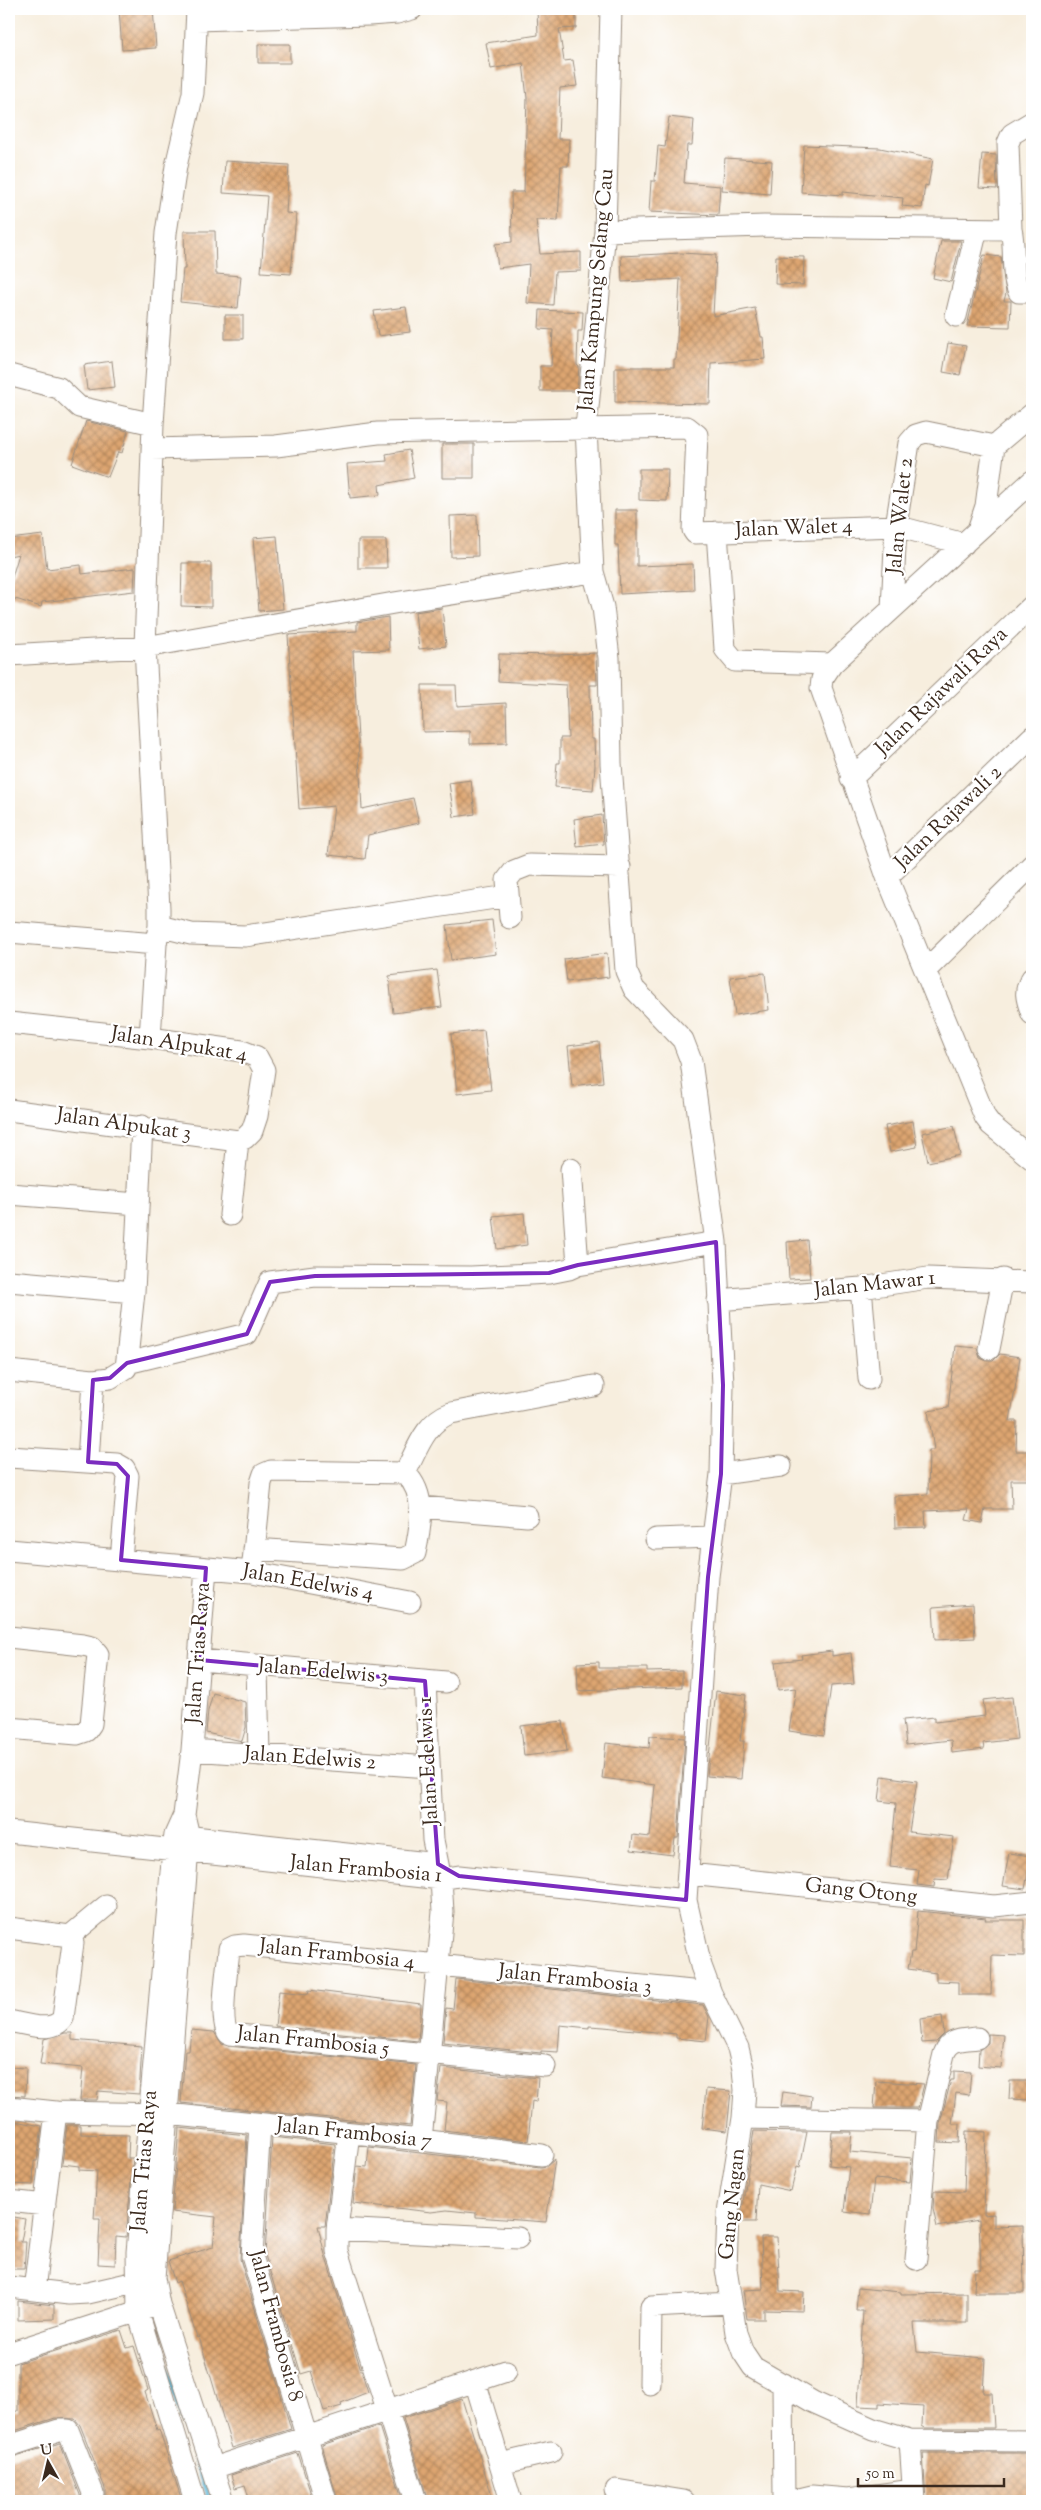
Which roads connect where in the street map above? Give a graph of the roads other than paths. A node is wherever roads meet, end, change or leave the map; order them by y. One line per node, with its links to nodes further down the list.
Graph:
1 (412, 9): 3 (street)
2 (611, 9): 7 (street, Jalan Kampung Selang Cau)
3 (197, 14): 12 (street)
4 (1032, 122): 6 (street)
5 (977, 229): 6 (street); 7 (street); 9 (street)
6 (1011, 229): 8 (street)
7 (605, 231): 13 (street, Jalan Kampung Selang Cau)
8 (1032, 292)
9 (956, 316)
10 (9, 375): 12 (street)
11 (1032, 414): 14 (street)
12 (153, 424): 15 (street)
13 (586, 428): 15 (street); 18 (street, Jalan Walet 4); 20 (street, Jalan Kampung Selang Cau)
14 (994, 446): 17 (street, Jalan Walet 2); 19 (street)
15 (152, 449): 23 (street)
16 (1032, 481): 19 (street)
17 (896, 526): 18 (street, Jalan Walet 4); 19 (street, Jalan Walet 4); 21 (street, Jalan Walet 2)
18 (716, 532): 25 (street)
19 (971, 537): 21 (street)
20 (593, 572): 23 (street); 29 (street, Jalan Kampung Selang Cau)
21 (892, 609): 25 (street)
22 (1028, 617): 27 (street, Jalan Rajawali Raya)
23 (145, 647): 24 (street); 34 (street)
24 (9, 655)
25 (832, 664): 27 (street)
26 (1032, 737): 30 (street, Jalan Rajawali 2)
27 (851, 779): 30 (street)
28 (1032, 865): 35 (street)
29 (620, 867): 31 (street); 48 (street, Jalan Kampung Selang Cau)
30 (887, 877): 35 (street)
31 (508, 896): 32 (street); 34 (street)
32 (510, 918)
33 (9, 932): 34 (street)
34 (158, 935): 39 (street)
35 (926, 970): 43 (street)
36 (1032, 978): 37 (street)
37 (1032, 1014)
38 (9, 1023): 39 (street, Jalan Alpukat 4)
39 (150, 1038): 42 (street, Jalan Alpukat 4)
40 (9, 1110): 41 (street, Jalan Alpukat 3)
41 (142, 1126): 42 (street, Jalan Alpukat 3); 46 (street)
42 (238, 1141): 47 (street)
43 (1032, 1159)
44 (571, 1169): 49 (street)
45 (9, 1194): 46 (street)
46 (138, 1204): 54 (street)
47 (230, 1215)
48 (716, 1242): 49 (street); 55 (street, Gang Nagan)
49 (578, 1265): 57 (street)
50 (1003, 1280): 52 (street, Jalan Mawar 1); 53 (street, Jalan Mawar 1); 56 (street)
51 (9, 1281): 54 (street)
52 (1032, 1282)
53 (861, 1288): 55 (street, Jalan Mawar 1); 59 (street)
54 (134, 1292): 57 (street)
55 (718, 1300): 66 (street, Gang Nagan)
56 (989, 1349)
57 (127, 1363): 60 (street)
58 (9, 1371): 60 (street)
59 (869, 1379)
60 (94, 1380): 63 (street)
61 (594, 1386): 65 (street)
62 (9, 1457): 63 (street)
63 (88, 1462): 73 (street)
64 (781, 1466): 66 (street)
65 (405, 1473): 67 (street); 71 (street)
66 (721, 1474): 69 (street, Gang Nagan)
67 (420, 1507): 68 (street); 71 (street)
68 (527, 1516)
69 (711, 1537): 70 (street); 89 (street, Gang Nagan)
70 (656, 1539)
71 (254, 1549): 75 (street)
72 (9, 1550): 73 (street, Jalan Trias Raya)
73 (121, 1560): 74 (street, Jalan Trias Raya)
74 (206, 1568): 75 (street, Jalan Edelwis 4); 78 (street, Jalan Trias Raya)
75 (252, 1572): 76 (street, Jalan Edelwis 4)
76 (410, 1602)
77 (9, 1637): 81 (street)
78 (200, 1660): 79 (street, Jalan Edelwis 3); 82 (street, Jalan Trias Raya)
79 (257, 1667): 80 (street, Jalan Edelwis 3); 83 (street)
80 (436, 1682): 84 (street, Jalan Edelwis 1)
81 (9, 1728)
82 (192, 1750): 83 (street, Jalan Edelwis 2); 87 (street, Jalan Trias Raya)
83 (259, 1755): 84 (street, Jalan Edelwis 2)
84 (429, 1767): 88 (street, Jalan Edelwis 1)
85 (9, 1818): 87 (street)
86 (9, 1832): 87 (street)
87 (182, 1842): 88 (street, Jalan Frambosia 1); 104 (street, Jalan Trias Raya)
88 (446, 1873): 90 (street, Jalan Frambosia 1); 96 (street, Jalan Edelwis 1)
89 (689, 1874): 90 (street, Gang Nagan); 91 (street, Gang Otong)
90 (686, 1900): 97 (street, Gang Nagan)
91 (1032, 1902)
92 (106, 1906): 94 (street)
93 (9, 1928): 94 (street)
94 (70, 1936): 98 (street)
95 (234, 1946): 96 (street, Jalan Frambosia 4); 100 (street, Jalan Frambosia 5)
96 (439, 1966): 97 (street, Jalan Frambosia 3); 100 (street, Jalan Edelwis 1)
97 (711, 1993): 105 (street, Gang Nagan)
98 (9, 2022)
99 (978, 2038): 106 (street)
100 (430, 2055): 101 (street); 109 (street, Jalan Edelwis 1)
101 (545, 2066)
102 (9, 2107): 103 (street, Jalan Frambosia 7)
103 (56, 2112): 104 (street, Jalan Frambosia 7); 112 (street)
104 (158, 2114): 107 (street, Jalan Frambosia 7); 116 (street, Jalan Trias Raya)
105 (743, 2118): 106 (street); 119 (street, Gang Nagan)
106 (928, 2121): 115 (street)
107 (260, 2124): 108 (street, Jalan Frambosia 7); 128 (street, Jalan Frambosia 8)
108 (349, 2133): 109 (street, Jalan Frambosia 7); 113 (street)
109 (421, 2140): 110 (street, Jalan Frambosia 7)
110 (542, 2155)
111 (9, 2201): 112 (street)
112 (45, 2205): 118 (street)
113 (337, 2229): 114 (street); 127 (street)
114 (518, 2238)
115 (916, 2259)
116 (145, 2280): 118 (street); 120 (street, Jalan Trias Raya); 121 (street, Jalan Trias Raya)
117 (9, 2287): 118 (street)
118 (34, 2290)
119 (731, 2303): 125 (street); 126 (street, Gang Nagan)
120 (159, 2304): 121 (street); 134 (street, Jalan Trias Raya)
121 (138, 2312): 122 (street); 138 (street, Jalan Trias Raya)
122 (9, 2353)
123 (506, 2371): 124 (street)
124 (474, 2381): 127 (street); 133 (street)
125 (650, 2384)
126 (783, 2384): 129 (street, Gang Nagan); 144 (street)
127 (388, 2410): 128 (street); 141 (street)
128 (306, 2438): 134 (street); 140 (street, Jalan Frambosia 8)
129 (910, 2440): 130 (street, Gang Nagan); 136 (street)
130 (1032, 2441)
131 (9, 2446): 137 (street)
132 (551, 2452): 133 (street)
133 (500, 2464): 142 (street)
134 (213, 2468): 139 (street, Jalan Trias Raya)
135 (616, 2490): 143 (street)
136 (913, 2496): 145 (street)
137 (92, 2501)
138 (194, 2501)
139 (224, 2501)
140 (326, 2501)
141 (416, 2501)
142 (511, 2501)
143 (684, 2501)
144 (784, 2501)
145 (791, 2501)

